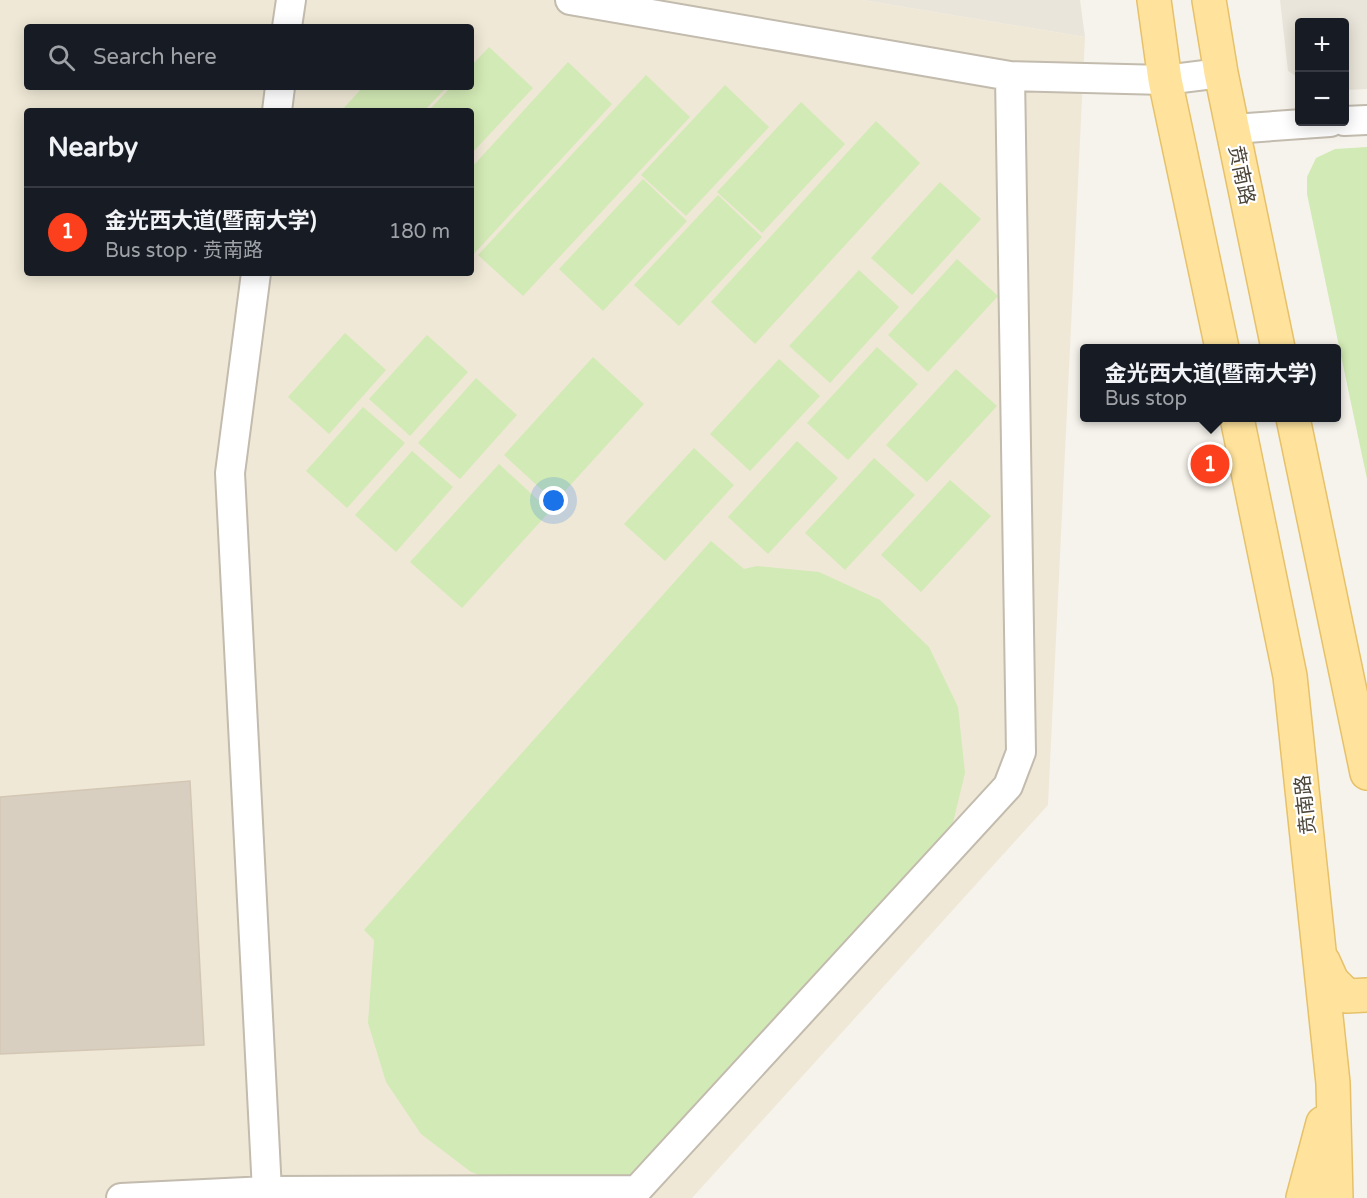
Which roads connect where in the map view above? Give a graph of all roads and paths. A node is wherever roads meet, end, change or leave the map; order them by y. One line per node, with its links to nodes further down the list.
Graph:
1 (291, 0): 5 (street)
2 (570, 0): 7 (street)
3 (1155, 0): 8 (main road)
4 (1209, 0): 6 (main road, 贲南路)
5 (287, 24)
6 (1221, 74): 8 (street); 14 (main road, 贲南路)
7 (1010, 76): 8 (street); 24 (street)
8 (1164, 80): 16 (main road)
9 (280, 90): 10 (street)
10 (277, 108)
11 (1367, 120): 12 (street)
12 (1349, 121)
13 (1295, 125): 14 (street)
14 (1233, 129): 17 (main road, 贲南路)
15 (256, 276): 24 (street)
16 (1221, 344)
17 (1277, 344)
18 (1238, 422): 21 (main road, 贲南路)
19 (1294, 422): 20 (main road)
20 (1367, 774)
21 (1322, 960): 22 (main road); 23 (main road, 贲南路)
22 (1367, 994)
23 (1334, 1083): 26 (main road); 27 (main road, 贲南路)
24 (267, 1191): 25 (street)
25 (121, 1198)
26 (1303, 1198)
27 (1336, 1198)

